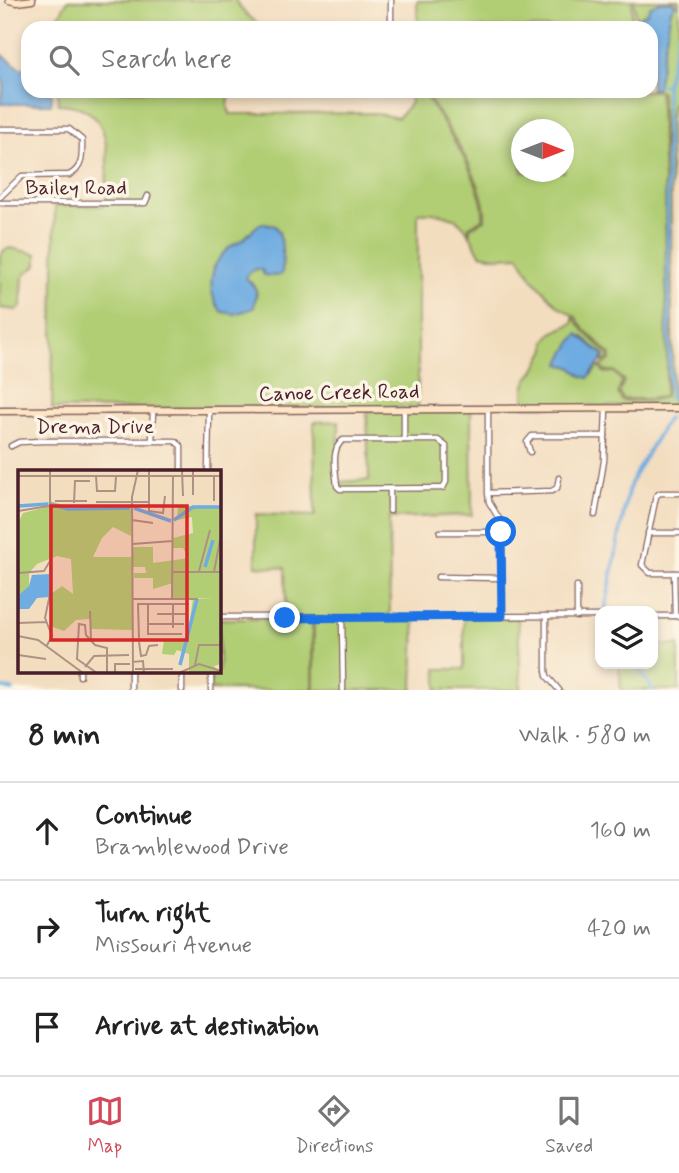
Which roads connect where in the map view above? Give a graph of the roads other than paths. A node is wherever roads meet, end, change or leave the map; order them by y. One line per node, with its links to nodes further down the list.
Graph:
1 (9, 0): 2 (main road)
2 (32, 0)
3 (391, 0): 4 (street)
4 (391, 21)
5 (0, 129): 7 (street)
6 (148, 196): 8 (street, Bailey Road)
7 (0, 197)
8 (0, 203)
9 (488, 408): 10 (main road, Canoe Creek Road); 12 (main road, Canoe Creek Road); 25 (street)
10 (606, 408): 11 (main road, Canoe Creek Road); 16 (street)
11 (676, 408)
12 (404, 409): 15 (main road, Canoe Creek Road); 17 (street)
13 (0, 411): 14 (main road, Canoe Creek Road)
14 (153, 411): 15 (main road, Canoe Creek Road); 18 (street)
15 (209, 411): 22 (street)
16 (605, 436): 20 (street); 28 (street)
17 (404, 440): 24 (street); 24 (street)
18 (152, 441): 19 (street, Drema Drive); 21 (street, Drema Drive)
19 (11, 446)
20 (530, 452)
21 (181, 470)
22 (208, 470)
23 (559, 478): 25 (street)
24 (390, 490): 27 (street)
25 (488, 493): 30 (street)
26 (679, 493): 31 (street)
27 (390, 510)
28 (595, 515)
29 (440, 532): 30 (street)
30 (501, 532): 35 (street)
31 (648, 533): 32 (street); 33 (street)
32 (679, 533)
33 (677, 573): 40 (street)
34 (438, 577): 35 (street)
35 (501, 578): 37 (street)
36 (577, 586): 43 (street)
37 (502, 616): 38 (street); 42 (street)
38 (546, 616): 43 (street); 46 (street)
39 (658, 616): 40 (street)
40 (677, 616)
41 (220, 617): 42 (street)
42 (342, 617): 45 (street)
43 (577, 617): 44 (street)
44 (595, 617)
45 (343, 690)
46 (559, 690)

